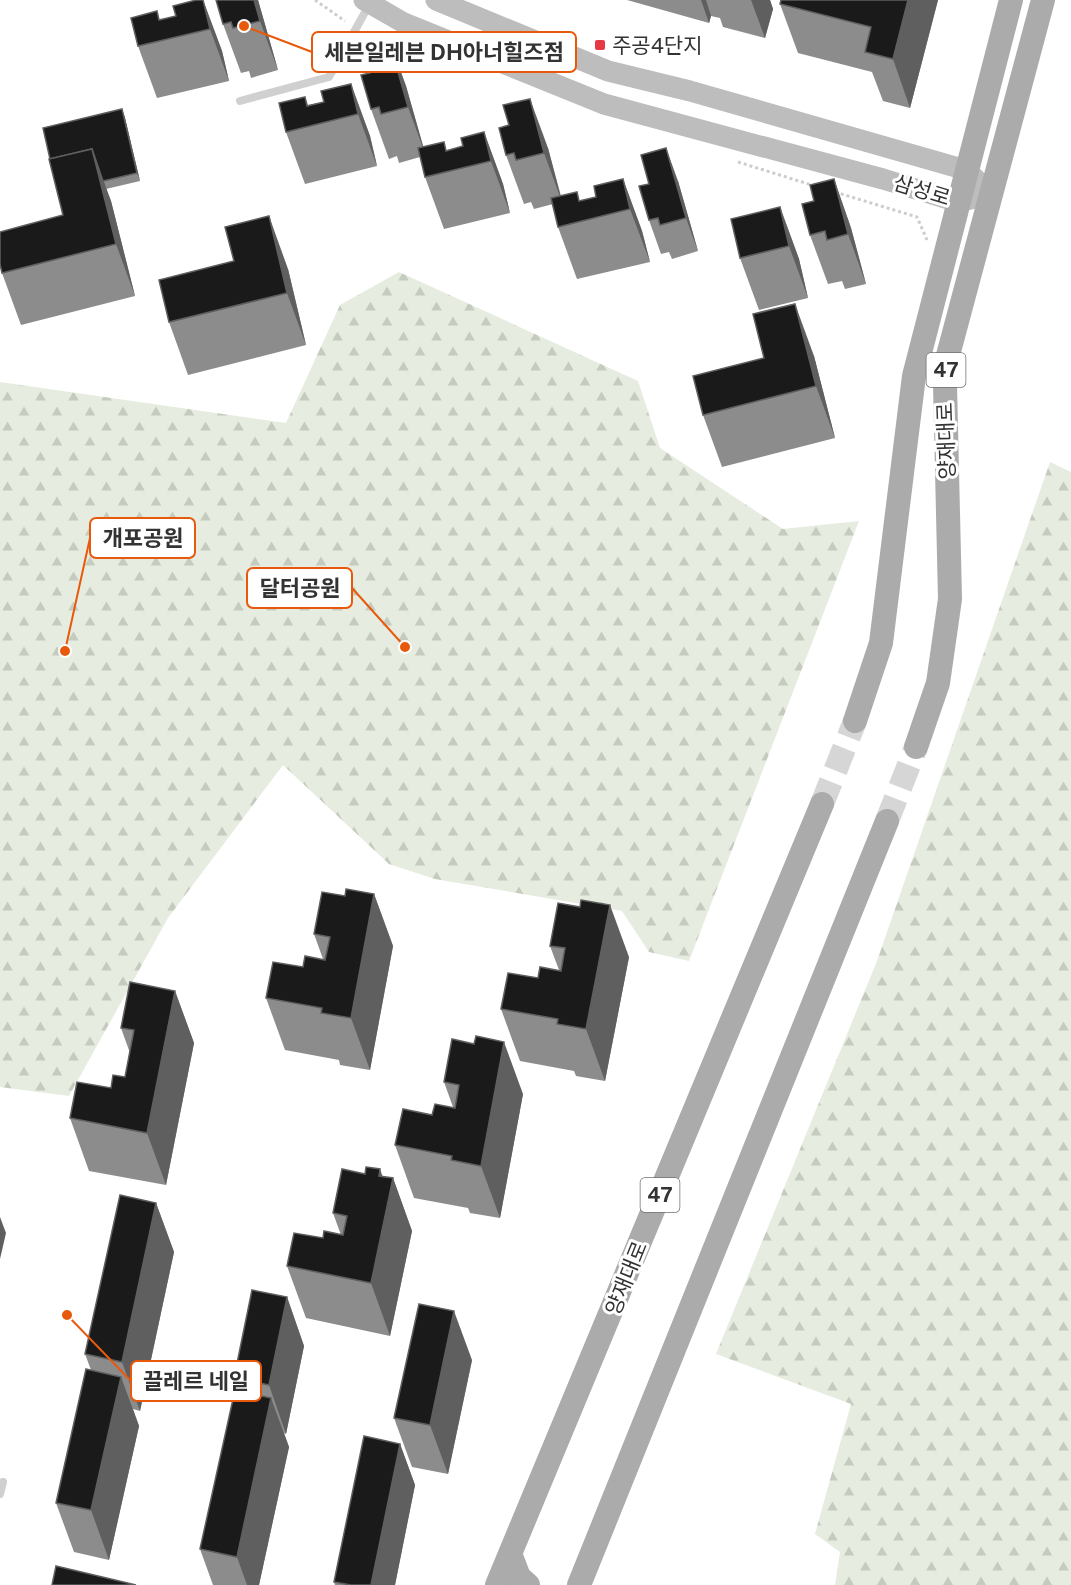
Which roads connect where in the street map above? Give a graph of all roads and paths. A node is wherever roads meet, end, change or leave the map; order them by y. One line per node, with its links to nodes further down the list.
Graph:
1 (436, 0): 6 (main road, 삼성로)
2 (1011, 0): 6 (main road, 양재대로 / 47)
3 (1043, 0): 7 (main road, 양재대로 / 47)
4 (367, 2): 5 (lane); 8 (main road, 삼성로)
5 (240, 101)
6 (966, 170): 7 (main road, 삼성로); 8 (main road, 양재대로 / 47)
7 (991, 194): 8 (main road, 삼성로); 10 (main road, 양재대로 / 47)
8 (958, 202): 9 (main road, 양재대로 / 47)
9 (855, 722)
10 (916, 747)
11 (822, 804): 15 (main road, 양재대로 / 47)
12 (887, 821): 18 (main road)
13 (3, 1482): 14 (lane)
14 (0, 1494)
15 (510, 1556): 16 (main road, 양재대로 / 47); 17 (main road)
16 (498, 1585)
17 (528, 1585)
18 (579, 1585)

